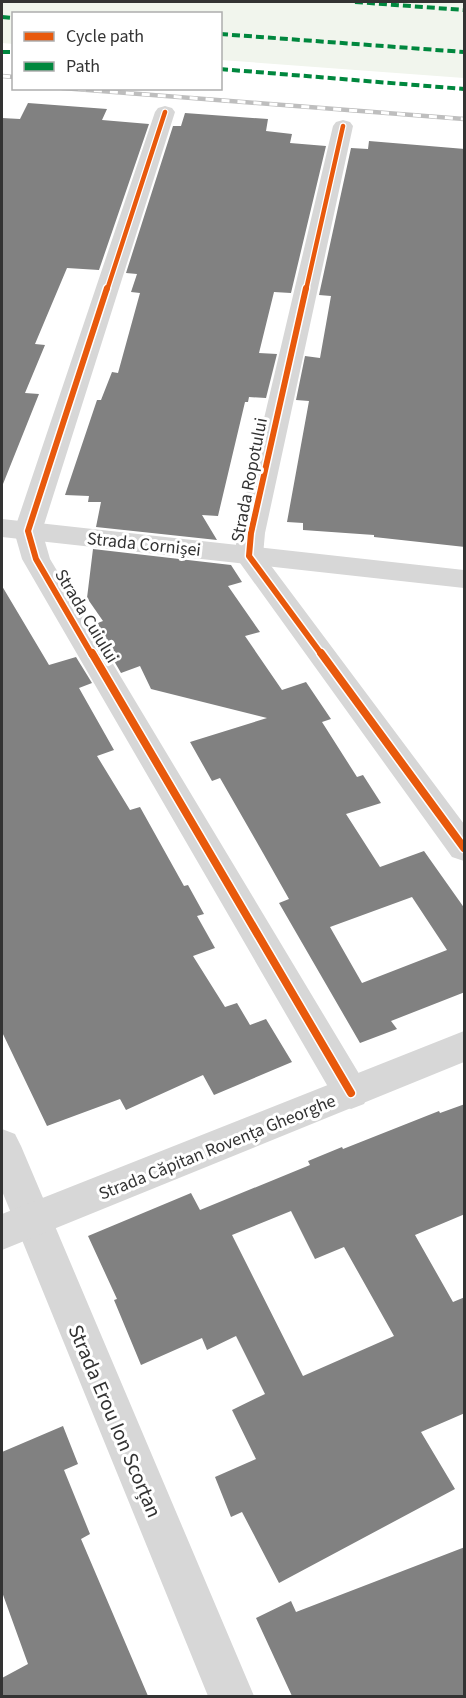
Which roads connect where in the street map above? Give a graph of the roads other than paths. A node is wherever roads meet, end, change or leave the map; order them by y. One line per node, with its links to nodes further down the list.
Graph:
1 (165, 112): 3 (street)
2 (343, 126): 4 (street, Strada Ropotului)
3 (15, 529): 4 (street, Strada Cornișei); 8 (street, Strada Cuiului)
4 (249, 556): 5 (street, Strada Cornișei); 6 (street, Strada Ropotului)
5 (465, 579)
6 (465, 848)
7 (465, 1046): 8 (street, Strada Căpitan Rovența Gheorghe)
8 (351, 1094): 10 (street, Strada Căpitan Rovența Gheorghe)
9 (2, 1146): 10 (street, Strada Erou Ion Scorțan)
10 (17, 1226): 11 (street, Strada Erou Ion Scorțan)
11 (231, 1696)

